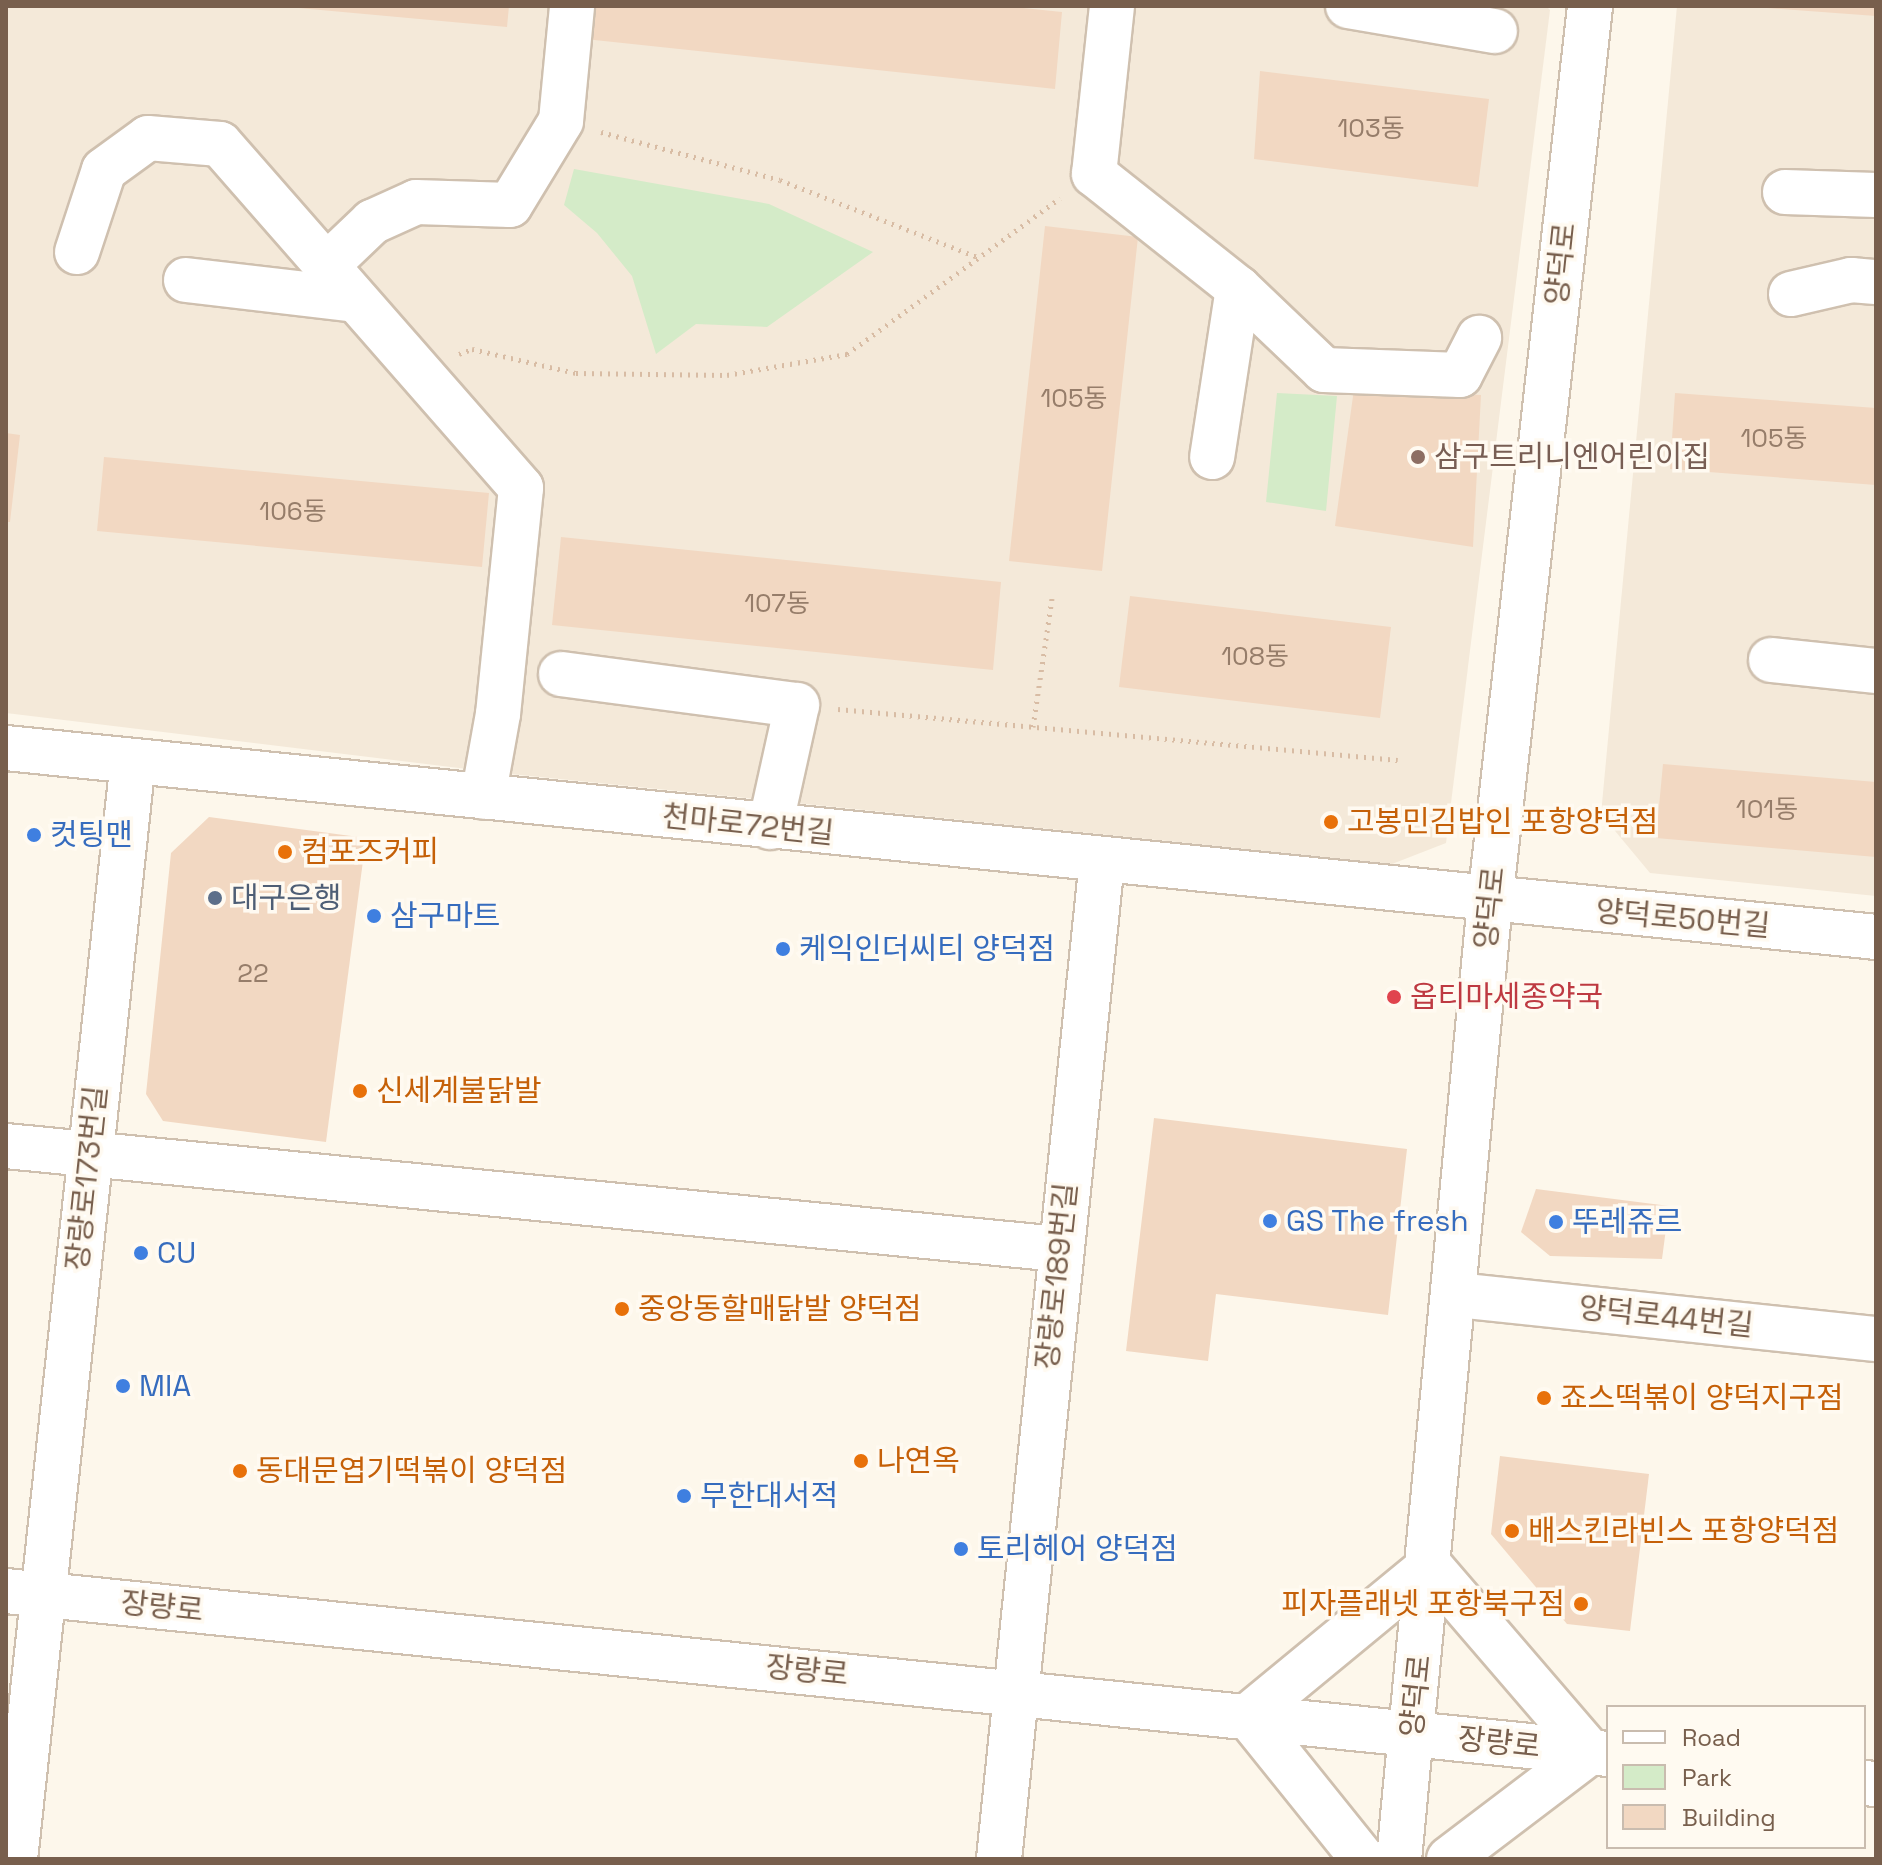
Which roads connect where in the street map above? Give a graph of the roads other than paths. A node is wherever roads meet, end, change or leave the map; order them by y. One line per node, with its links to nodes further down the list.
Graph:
1 (572, 6): 9 (street)
2 (1112, 6): 12 (street)
3 (1348, 6): 5 (street)
4 (1590, 6): 25 (street, 양덕로)
5 (1495, 31)
6 (1785, 192): 7 (street)
7 (1876, 195)
8 (77, 252): 9 (street)
9 (326, 266): 14 (street)
10 (186, 280): 14 (street)
11 (1876, 282): 13 (street)
12 (1238, 288): 15 (street); 16 (street)
13 (1791, 294)
14 (356, 300): 22 (street)
15 (1479, 338)
16 (1212, 457)
17 (1771, 660): 18 (street)
18 (1876, 671)
19 (561, 674): 23 (street)
20 (6, 748): 21 (street, 천마로72번길)
21 (133, 761): 22 (street, 천마로72번길); 28 (street, 장량로173번길)
22 (483, 797): 23 (street, 천마로72번길)
23 (770, 827): 24 (street, 천마로72번길)
24 (1102, 861): 25 (street, 천마로72번길); 29 (street, 장량로189번길)
25 (1490, 901): 26 (street, 양덕로50번길); 30 (street, 양덕로)
26 (1876, 937)
27 (6, 1146): 28 (street)
28 (90, 1154): 29 (street); 33 (street, 장량로173번길)
29 (1059, 1249): 34 (street, 장량로189번길)
30 (1456, 1295): 31 (street, 양덕로44번길); 32 (street, 양덕로)
31 (1876, 1339)
32 (1430, 1566): 35 (street); 36 (street, 양덕로); 37 (street)
33 (24, 1593): 34 (street, 장량로); 38 (street, 장량로173번길)
34 (1016, 1691): 35 (street, 장량로); 39 (street, 장량로189번길)
35 (1248, 1716): 36 (street, 장량로); 40 (street)
36 (1412, 1733): 37 (street, 장량로); 41 (street, 양덕로)
37 (1599, 1753): 42 (street)
38 (15, 1859)
39 (999, 1859)
40 (1363, 1859)
41 (1399, 1859)
42 (1449, 1859)

